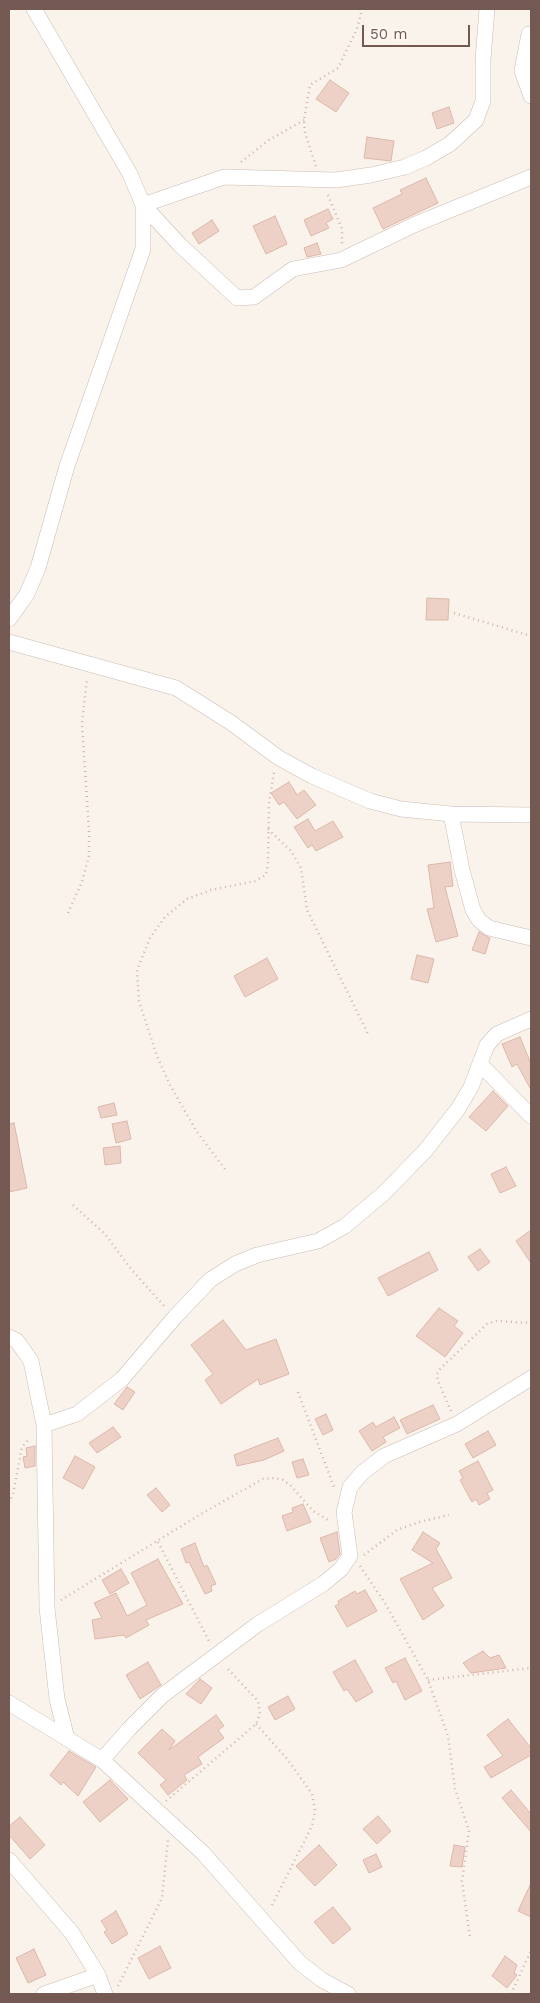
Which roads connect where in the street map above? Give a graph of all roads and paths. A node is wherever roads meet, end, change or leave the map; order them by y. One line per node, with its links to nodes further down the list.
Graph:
1 (34, 9): 8 (street)
2 (362, 9): 6 (path)
3 (486, 9): 6 (street)
4 (529, 34): 5 (street)
5 (531, 96)
6 (224, 177): 8 (street)
7 (531, 177): 8 (street)
8 (143, 205): 10 (street)
9 (454, 613): 11 (path)
10 (9, 619)
11 (531, 636)
12 (9, 642): 13 (street)
13 (88, 664): 14 (street); 18 (path)
14 (279, 758): 15 (street); 17 (path)
15 (451, 814): 16 (street); 19 (street)
16 (531, 814)
17 (268, 829): 21 (path); 24 (path)
18 (68, 914)
19 (531, 938)
20 (531, 1019): 22 (street)
21 (368, 1036)
22 (480, 1064): 23 (street); 26 (street)
23 (531, 1116)
24 (225, 1169)
25 (73, 1205): 26 (path)
26 (175, 1317): 32 (street)
27 (531, 1323): 31 (path)
28 (9, 1337): 32 (street)
29 (531, 1378): 31 (street)
30 (298, 1392): 34 (path)
31 (457, 1424): 34 (street)
32 (44, 1428): 33 (path); 39 (street)
33 (9, 1503)
34 (344, 1512): 36 (street)
35 (449, 1515): 38 (path)
36 (345, 1528): 37 (path); 38 (street)
37 (158, 1541): 39 (path); 40 (path)
38 (354, 1559): 40 (street); 42 (path)
39 (47, 1608): 45 (street)
40 (216, 1654): 44 (path); 46 (street)
41 (531, 1668): 42 (path)
42 (428, 1680): 51 (path)
43 (9, 1703): 45 (street)
44 (256, 1724): 47 (path); 50 (path)
45 (67, 1739): 46 (street)
46 (102, 1760): 47 (street)
47 (157, 1809): 48 (street)
48 (169, 1821): 50 (street); 56 (path)
49 (9, 1860): 53 (street)
50 (264, 1922): 57 (street)
51 (470, 1937)
52 (531, 1950): 58 (path)
53 (98, 1975): 54 (street); 55 (street)
54 (44, 1994)
55 (105, 1994)
56 (114, 1994)
57 (348, 1994)
58 (511, 1994)

